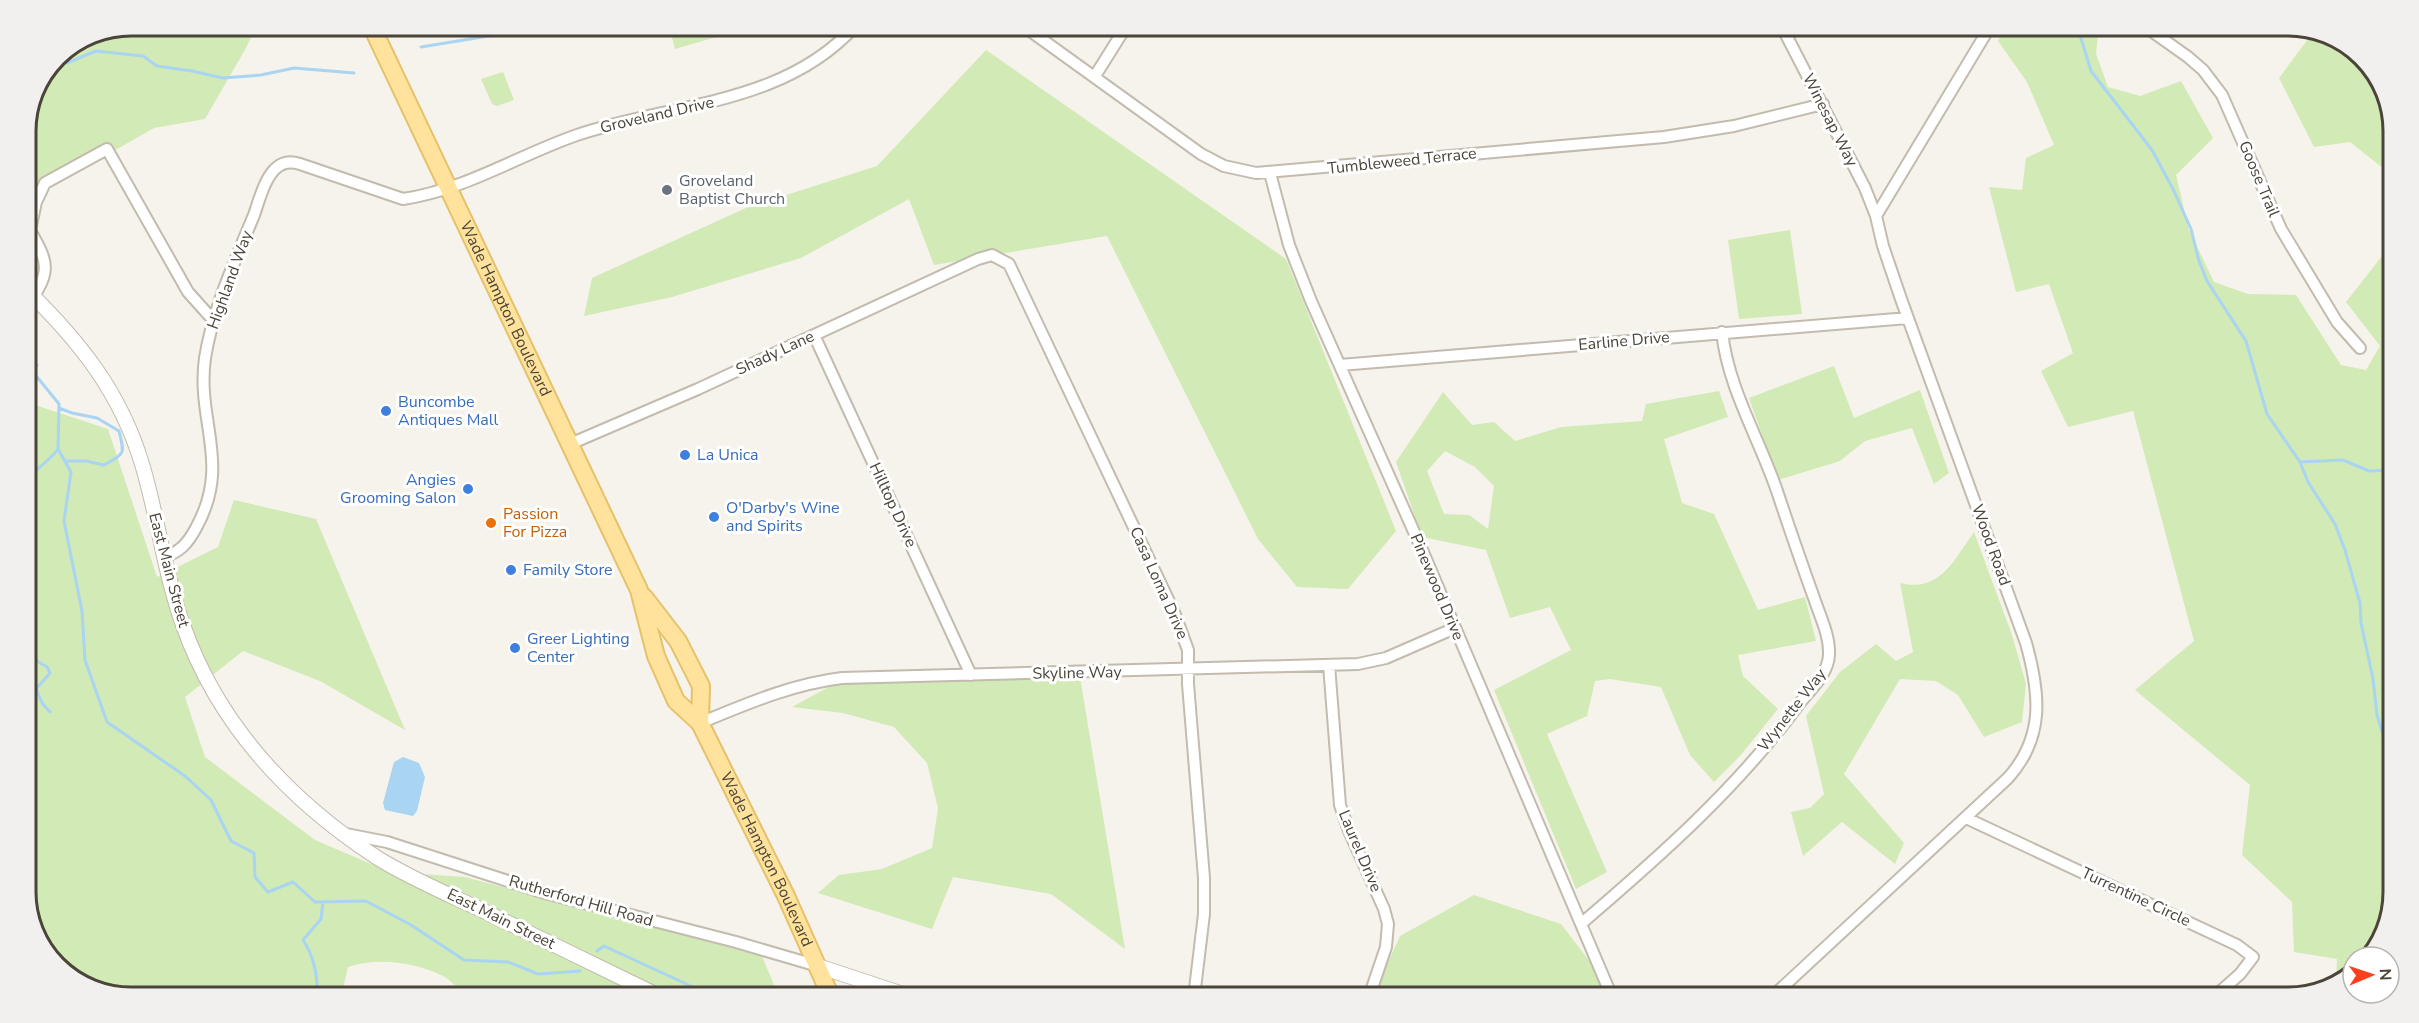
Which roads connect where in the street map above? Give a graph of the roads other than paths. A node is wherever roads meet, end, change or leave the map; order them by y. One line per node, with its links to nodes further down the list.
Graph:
1 (375, 36): 11 (main road, Wade Hampton Boulevard)
2 (845, 36): 11 (street, Groveland Drive)
3 (1037, 36): 8 (street, Tumbleweed Terrace)
4 (1121, 36): 8 (street)
5 (1786, 36): 9 (street, Winesap Way)
6 (1985, 36): 13 (street)
7 (2158, 36): 22 (street, Goose Trail)
8 (1095, 76): 10 (street, Tumbleweed Terrace)
9 (1823, 104): 10 (street, Tumbleweed Terrace); 13 (street, Winesap Way)
10 (1270, 173): 23 (street, Pinewood Drive)
11 (447, 188): 19 (street, Highland Way); 24 (main road, Wade Hampton Boulevard)
12 (36, 202): 19 (street)
13 (1876, 216): 18 (street, Wood Road)
14 (36, 242): 16 (street)
15 (978, 259): 21 (street, Shady Lane); 29 (street, Casa Loma Drive)
16 (36, 287)
17 (36, 305): 25 (street, East Main Street)
18 (1908, 318): 20 (street, Earline Drive); 32 (street, Wood Road)
19 (214, 321): 25 (street, Highland Way)
20 (1722, 332): 23 (street, Earline Drive); 34 (street, Wynette Way)
21 (814, 335): 24 (street, Shady Lane); 30 (street, Hilltop Drive)
22 (2360, 348)
23 (1340, 365): 27 (street, Pinewood Drive)
24 (570, 444): 26 (main road, Wade Hampton Boulevard)
25 (164, 557): 33 (street, East Main Street)
26 (639, 590): 31 (main road, Wade Hampton Boulevard); 31 (main road, Wade Hampton Boulevard)
27 (1455, 628): 28 (street, Skyline Way); 34 (street, Pinewood Drive)
28 (1329, 665): 29 (street, Skyline Way); 40 (street, Laurel Drive)
29 (1188, 670): 30 (street, Skyline Way); 39 (street, Casa Loma Drive)
30 (971, 675): 31 (street, Skyline Way)
31 (700, 723): 35 (main road, Wade Hampton Boulevard)
32 (1966, 818): 42 (street, Wood Road); 43 (street, Turrentine Circle)
33 (346, 834): 35 (street, Rutherford Hill Road); 36 (street, East Main Street)
34 (1582, 924): 41 (street, Pinewood Drive)
35 (818, 966): 37 (main road, Wade Hampton Boulevard); 38 (street)
36 (639, 987)
37 (827, 987)
38 (880, 987)
39 (1195, 987)
40 (1373, 987)
41 (1608, 987)
42 (1784, 987)
43 (2226, 987)

